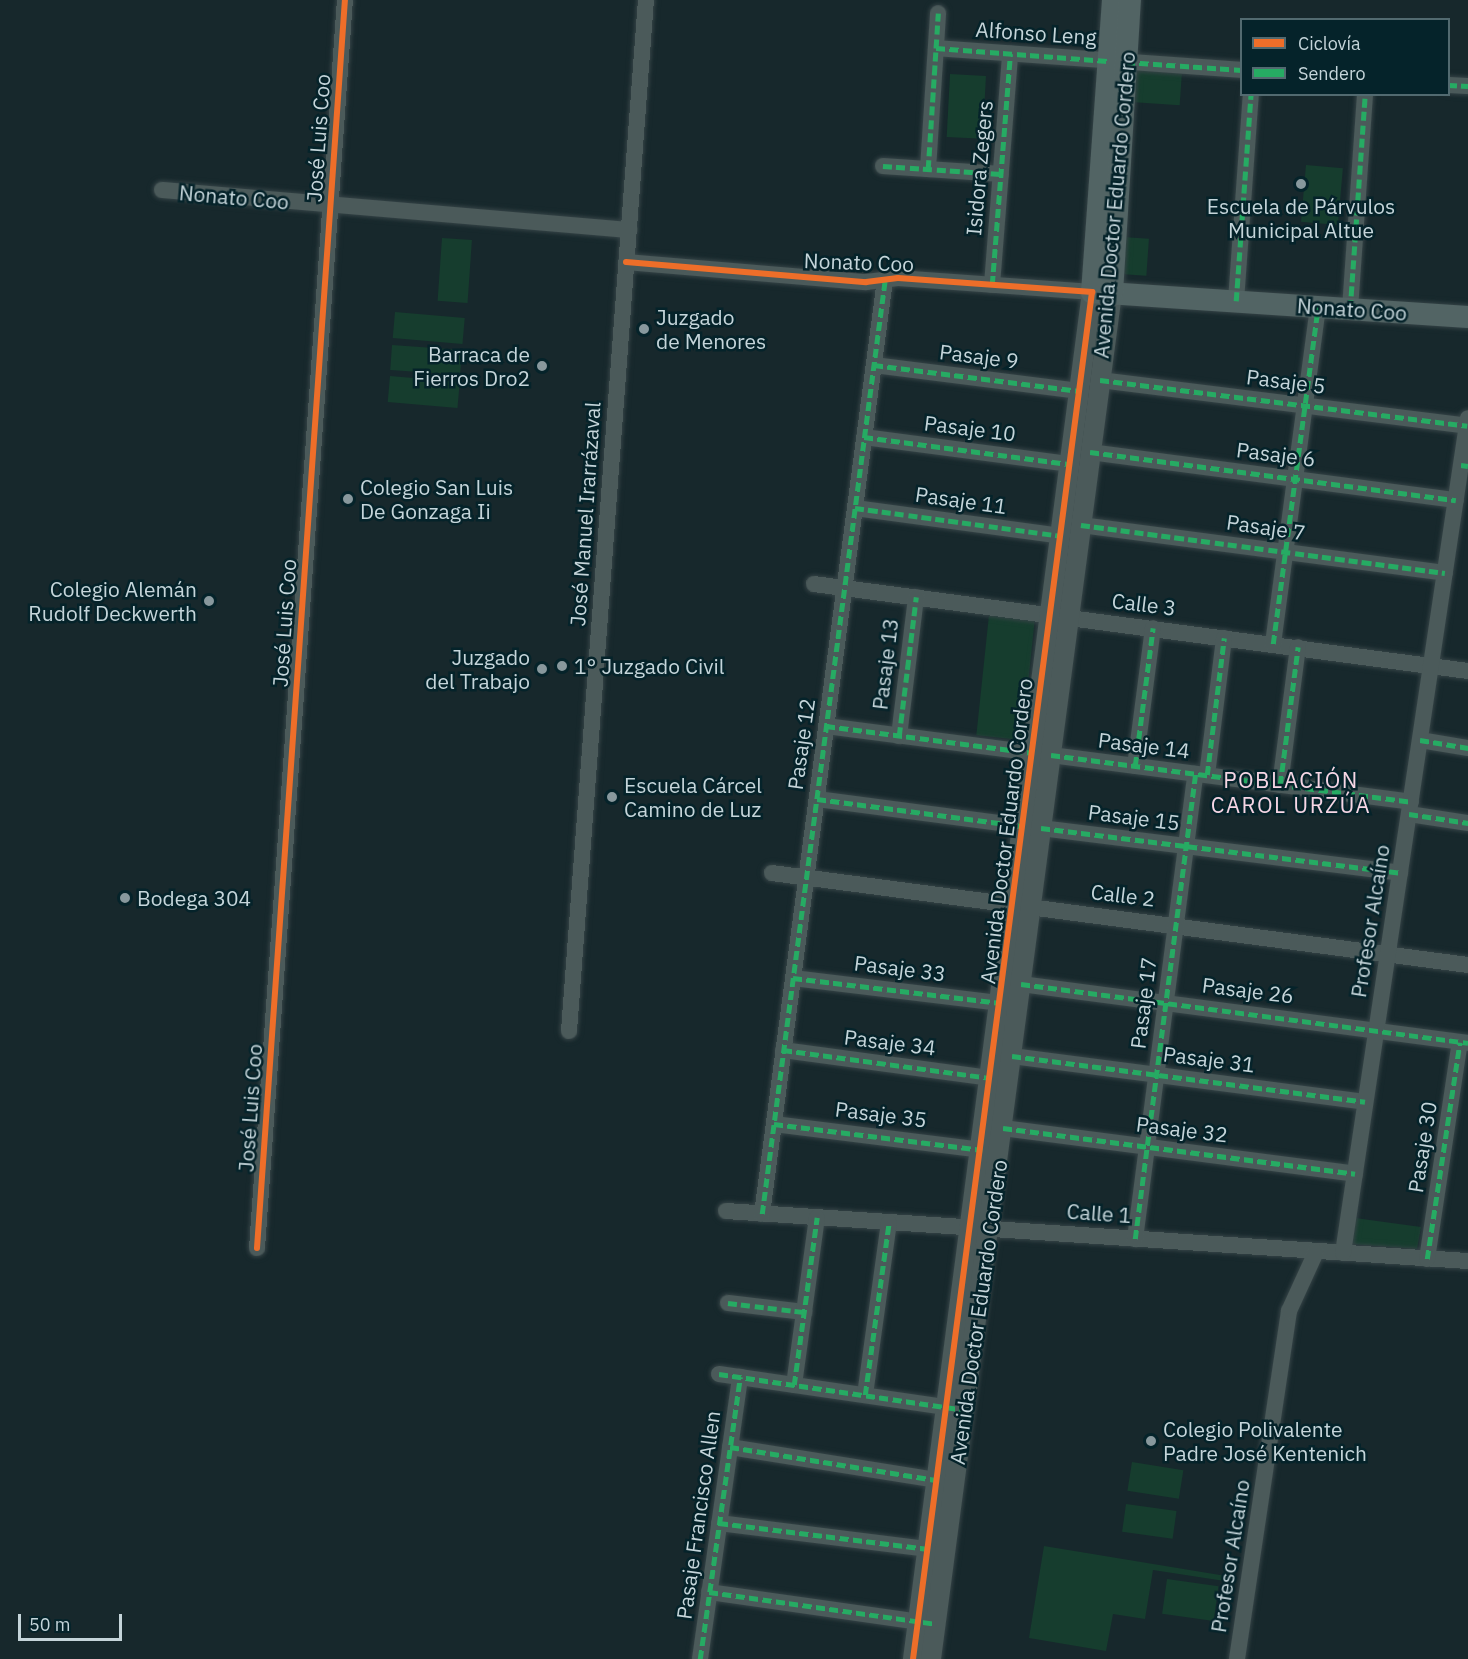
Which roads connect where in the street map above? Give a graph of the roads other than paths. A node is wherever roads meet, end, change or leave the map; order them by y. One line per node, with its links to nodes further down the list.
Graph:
1 (345, 0): 18 (street, José Luis Coo)
2 (646, 0): 19 (street, José Manuel Irarrázaval)
3 (1113, 0): 8 (main road, Avenida Doctor Eduardo Cordero)
4 (1130, 0): 8 (main road, Avenida Doctor Eduardo Cordero)
5 (938, 13): 6 (street)
6 (936, 48): 7 (street, Alfonso Leng); 15 (street)
7 (1010, 54): 8 (street, Alfonso Leng); 16 (street, Isidora Zegers)
8 (1117, 62): 9 (street, Alfonso Leng); 23 (main road, Avenida Doctor Eduardo Cordero)
9 (1240, 70)
10 (1450, 85): 11 (street)
11 (1468, 86)
12 (1251, 96): 24 (street)
13 (1365, 96): 26 (street)
14 (883, 166): 15 (street)
15 (928, 169): 16 (street)
16 (1000, 174): 22 (street, Isidora Zegers)
17 (162, 190): 18 (street, Nonato Coo)
18 (330, 205): 19 (street, Nonato Coo); 97 (street, José Luis Coo)
19 (629, 230): 20 (street, José Manuel Irarrázaval)
20 (626, 262): 21 (street, Nonato Coo); 79 (street, José Manuel Irarrázaval)
21 (885, 280): 22 (street, Nonato Coo); 28 (street, Pasaje 12)
22 (992, 285): 23 (street, Nonato Coo)
23 (1102, 292): 24 (main road, Nonato Coo); 29 (street, Avenida Doctor Eduardo Cordero); 30 (street, Avenida Doctor Eduardo Cordero)
24 (1236, 301): 25 (main road, Nonato Coo)
25 (1318, 307): 26 (main road, Nonato Coo); 31 (street)
26 (1350, 309): 27 (main road, Nonato Coo)
27 (1468, 317)
28 (874, 365): 30 (street, Pasaje 9); 33 (street, Pasaje 12)
29 (1100, 380): 31 (street, Pasaje 5); 34 (street, Avenida Doctor Eduardo Cordero)
30 (1079, 391): 35 (street, Avenida Doctor Eduardo Cordero)
31 (1305, 406): 32 (street, Pasaje 5); 37 (street)
32 (1467, 422): 36 (street, Profesor Alcaíno)
33 (864, 437): 35 (street, Pasaje 10); 39 (street, Pasaje 12)
34 (1090, 452): 37 (street, Pasaje 6); 40 (street, Avenida Doctor Eduardo Cordero)
35 (1070, 464): 41 (street, Avenida Doctor Eduardo Cordero)
36 (1465, 466): 38 (street, Profesor Alcaíno)
37 (1295, 479): 38 (street, Pasaje 6); 42 (street)
38 (1456, 500): 43 (street, Profesor Alcaíno)
39 (855, 508): 41 (street, Pasaje 11); 45 (street, Pasaje 12)
40 (1081, 525): 42 (street, Pasaje 7); 47 (street, Avenida Doctor Eduardo Cordero)
41 (1060, 536): 47 (street, Avenida Doctor Eduardo Cordero)
42 (1285, 552): 43 (street, Pasaje 7); 50 (street)
43 (1445, 573): 52 (street, Profesor Alcaíno)
44 (814, 584): 45 (street, Calle 3)
45 (845, 588): 46 (street, Calle 3); 54 (street, Pasaje 12)
46 (916, 597): 47 (street, Calle 3); 55 (street, Pasaje 13)
47 (1060, 616): 48 (street, Calle 3); 58 (street, Avenida Doctor Eduardo Cordero)
48 (1153, 628): 49 (street, Calle 3); 59 (street)
49 (1224, 638): 50 (street, Calle 3); 60 (street, Pasaje 17)
50 (1273, 644): 51 (street, Calle 3)
51 (1298, 647): 52 (street, Calle 3); 61 (street)
52 (1431, 666): 53 (street, Calle 3); 56 (street, Profesor Alcaíno)
53 (1468, 671)
54 (826, 726): 55 (street, Pasaje 14); 62 (street, Pasaje 12)
55 (899, 736): 58 (street, Pasaje 14)
56 (1420, 740): 57 (street); 63 (street, Profesor Alcaíno)
57 (1468, 748)
58 (1042, 754): 59 (street, Pasaje 14); 65 (street, Avenida Doctor Eduardo Cordero)
59 (1135, 766): 60 (street, Pasaje 14)
60 (1201, 775): 61 (street, Pasaje 14); 66 (street, Pasaje 17)
61 (1280, 785): 63 (street, Pasaje 14)
62 (817, 799): 65 (street, Pasaje 15); 69 (street, Pasaje 12)
63 (1410, 808): 64 (street, Pasaje 14); 68 (street, Profesor Alcaíno)
64 (1468, 823)
65 (1032, 827): 66 (street, Pasaje 15); 70 (street, Avenida Doctor Eduardo Cordero)
66 (1186, 846): 68 (street, Pasaje 15); 71 (street, Pasaje 17)
67 (772, 873): 69 (street, Calle 2)
68 (1400, 873): 72 (street, Profesor Alcaíno)
69 (806, 877): 70 (street, Calle 2); 74 (street, Pasaje 12)
70 (1022, 905): 71 (street, Calle 2); 75 (street, Avenida Doctor Eduardo Cordero); 77 (street, Avenida Doctor Eduardo Cordero)
71 (1176, 925): 72 (street, Calle 2); 76 (street, Pasaje 17)
72 (1388, 953): 73 (street, Calle 2); 78 (street, Profesor Alcaíno)
73 (1468, 965)
74 (793, 978): 77 (street, Pasaje 33); 81 (street, Pasaje 12)
75 (1021, 984): 76 (street, Pasaje 26); 82 (street, Avenida Doctor Eduardo Cordero)
76 (1166, 1002): 78 (street, Pasaje 26); 83 (street, Pasaje 17)
77 (1001, 1003): 84 (street, Avenida Doctor Eduardo Cordero)
78 (1376, 1029): 80 (street, Pasaje 26); 85 (street, Profesor Alcaíno)
79 (569, 1031)
80 (1464, 1042): 100 (street, Pasaje 30)
81 (783, 1050): 84 (street, Pasaje 34); 86 (street, Pasaje 12)
82 (1012, 1056): 83 (street, Pasaje 31); 87 (street, Avenida Doctor Eduardo Cordero)
83 (1156, 1075): 85 (street, Pasaje 31); 88 (street, Pasaje 17)
84 (992, 1078): 89 (street, Avenida Doctor Eduardo Cordero)
85 (1365, 1102): 90 (street, Profesor Alcaíno)
86 (774, 1124): 89 (street, Pasaje 35); 92 (street, Pasaje 12)
87 (1003, 1128): 88 (street, Pasaje 32); 95 (street, Avenida Doctor Eduardo Cordero)
88 (1147, 1147): 90 (street, Pasaje 32); 96 (street, Pasaje 17)
89 (982, 1150): 95 (street, Avenida Doctor Eduardo Cordero)
90 (1355, 1174): 99 (street, Profesor Alcaíno)
91 (726, 1211): 92 (street, Calle 1)
92 (762, 1214): 93 (street, Calle 1)
93 (817, 1218): 94 (street, Calle 1); 103 (street)
94 (890, 1223): 95 (street, Calle 1); 107 (street)
95 (981, 1228): 96 (street, Calle 1); 108 (street, Avenida Doctor Eduardo Cordero)
96 (1135, 1239): 98 (street, Calle 1)
97 (257, 1248)
98 (1316, 1252): 99 (street, Calle 1); 118 (street, Profesor Alcaíno)
99 (1343, 1254): 100 (street, Calle 1)
100 (1428, 1259): 101 (street, Calle 1)
101 (1468, 1262)
102 (728, 1303): 103 (street)
103 (804, 1312): 106 (street)
104 (719, 1374): 105 (street)
105 (740, 1377): 106 (street); 109 (street, Pasaje Francisco Allen)
106 (794, 1385): 107 (street)
107 (865, 1395): 108 (street)
108 (956, 1408): 110 (street, Avenida Doctor Eduardo Cordero); 114 (street, Avenida Doctor Eduardo Cordero)
109 (730, 1447): 110 (street); 111 (street, Pasaje Francisco Allen)
110 (938, 1480): 112 (street, Avenida Doctor Eduardo Cordero)
111 (719, 1523): 112 (street); 113 (street, Pasaje Francisco Allen)
112 (928, 1548): 114 (street, Avenida Doctor Eduardo Cordero)
113 (709, 1592): 114 (street); 115 (street, Pasaje Francisco Allen)
114 (927, 1623): 116 (street, Avenida Doctor Eduardo Cordero); 117 (street, Avenida Doctor Eduardo Cordero)
115 (700, 1659)
116 (913, 1659)
117 (931, 1659)
118 (1237, 1659)

